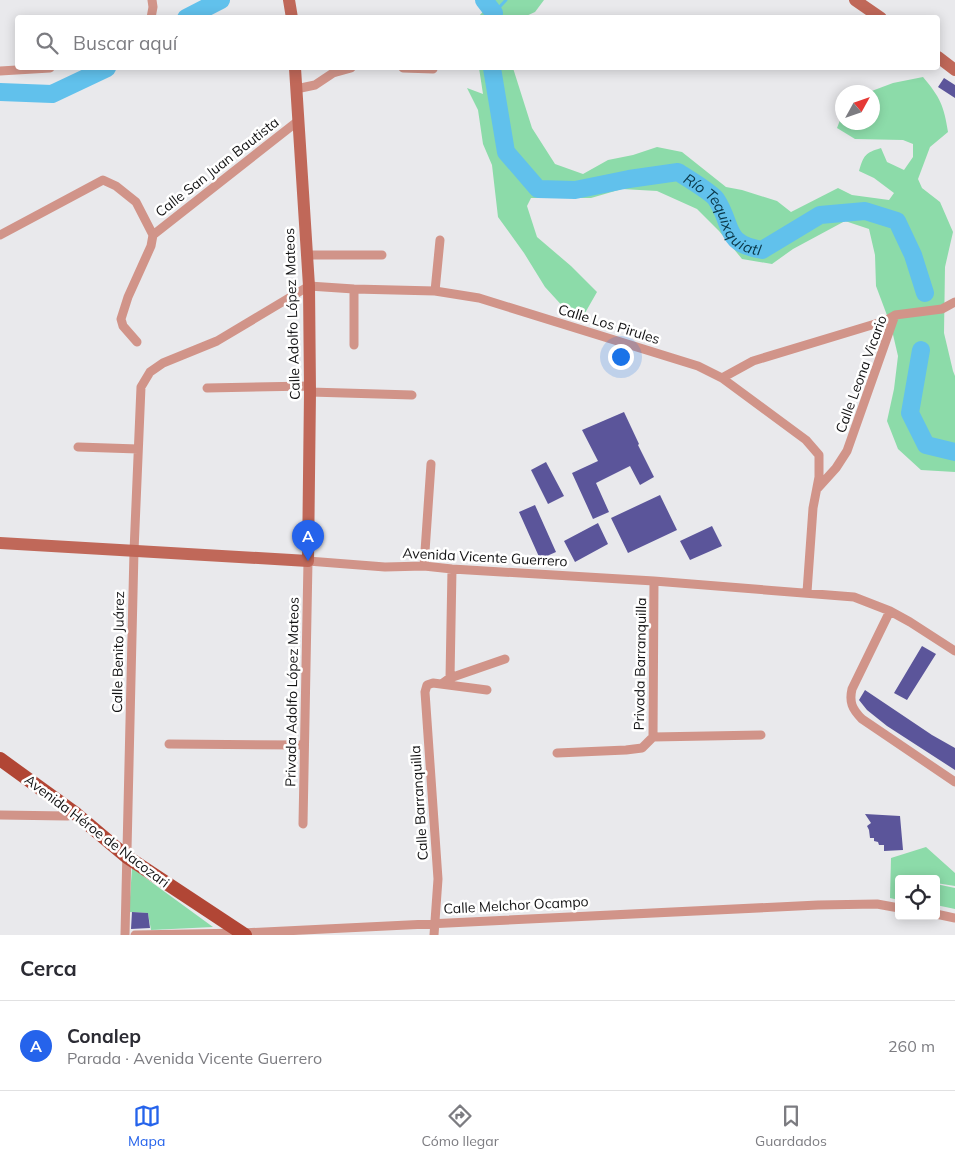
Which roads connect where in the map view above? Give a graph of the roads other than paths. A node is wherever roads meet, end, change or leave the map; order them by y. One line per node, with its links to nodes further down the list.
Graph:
1 (152, 0): 4 (street)
2 (289, 0): 5 (main road)
3 (855, 0): 6 (main road)
4 (151, 15)
5 (292, 15)
6 (877, 15)
7 (940, 59): 11 (main road)
8 (17, 70): 12 (street)
9 (295, 70): 13 (main road, Calle Adolfo López Mateos)
10 (343, 70): 13 (street)
11 (955, 70)
12 (0, 71)
13 (296, 89): 14 (main road, Calle Adolfo López Mateos)
14 (298, 120): 16 (street, Calle San Juan Bautista); 18 (main road, Calle Adolfo López Mateos)
15 (0, 235): 16 (street, Calle San Juan Bautista)
16 (154, 235): 25 (street, Calle San Juan Bautista)
17 (440, 240): 22 (street)
18 (307, 255): 19 (street); 20 (main road, Calle Adolfo López Mateos)
19 (382, 255)
20 (309, 286): 21 (street, Calle Los Pirules); 29 (main road, Calle Adolfo López Mateos); 32 (street, Calle Benito Juárez)
21 (354, 290): 22 (street, Calle Los Pirules); 26 (street)
22 (435, 291): 27 (street, Calle Los Pirules)
23 (955, 302): 24 (street, Calle Leona Vicario)
24 (895, 315): 27 (street); 34 (street, Calle Leona Vicario)
25 (137, 342)
26 (354, 345)
27 (722, 378): 34 (street, Calle Los Pirules)
28 (207, 388): 29 (street)
29 (310, 389): 30 (street); 37 (main road, Calle Adolfo López Mateos)
30 (412, 395)
31 (78, 447): 32 (street)
32 (138, 450): 36 (street, Calle Benito Juárez)
33 (431, 464): 38 (street)
34 (816, 491): 41 (street, Calle Los Pirules)
35 (0, 543): 36 (main road, Avenida Vicente Guerrero)
36 (134, 551): 37 (main road, Avenida Vicente Guerrero); 57 (street, Calle Benito Juárez)
37 (308, 561): 38 (street, Avenida Vicente Guerrero); 50 (street, Privada Adolfo López Mateos)
38 (424, 566): 39 (street, Avenida Vicente Guerrero)
39 (452, 569): 40 (street, Avenida Vicente Guerrero); 45 (street)
40 (654, 581): 41 (street, Avenida Vicente Guerrero); 48 (street, Privada Barranquilla)
41 (807, 592): 42 (street, Avenida Vicente Guerrero)
42 (890, 611): 43 (street, Avenida Vicente Guerrero); 53 (street)
43 (955, 651)
44 (505, 659): 45 (street)
45 (446, 680): 46 (street); 61 (street, Calle Barranquilla)
46 (487, 690)
47 (761, 735): 48 (street)
48 (653, 737): 51 (street, Privada Barranquilla)
49 (169, 744): 50 (street)
50 (304, 746): 56 (street, Privada Adolfo López Mateos)
51 (557, 753)
52 (0, 760): 54 (main road, Avenida Héroe de Nacozari)
53 (955, 782)
54 (76, 814): 55 (street); 57 (main road, Avenida Héroe de Nacozari)
55 (0, 815)
56 (303, 824)
57 (127, 857): 62 (main road, Avenida Héroe de Nacozari); 63 (street, Calle Benito Juárez)
58 (895, 907): 61 (street, Calle Melchor Ocampo)
59 (940, 915): 60 (street)
60 (955, 918)
61 (435, 923): 62 (street, Calle Melchor Ocampo); 65 (street, Calle Barranquilla)
62 (243, 934): 64 (street, Calle Melchor Ocampo)
63 (125, 935)
64 (135, 935)
65 (434, 935)

